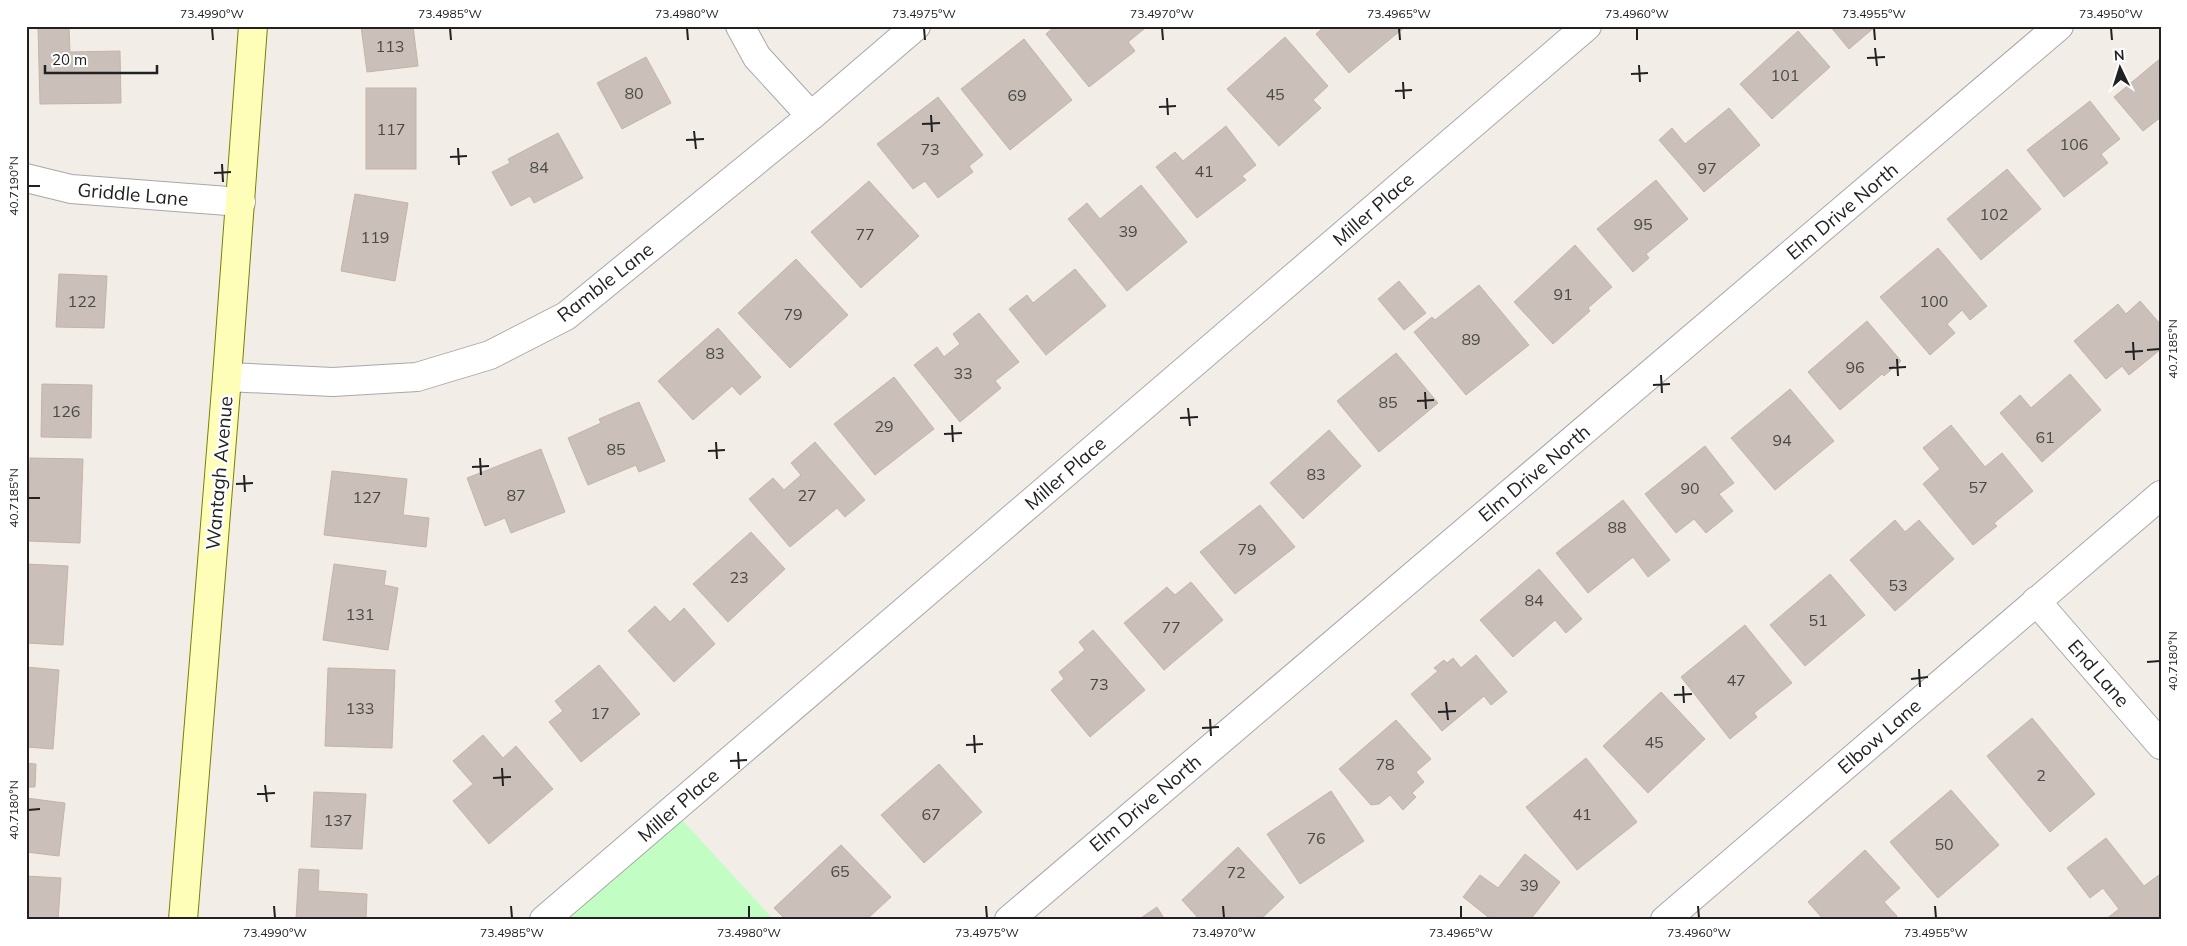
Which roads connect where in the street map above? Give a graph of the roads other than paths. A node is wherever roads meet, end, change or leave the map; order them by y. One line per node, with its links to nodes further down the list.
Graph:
1 (253, 26): 8 (main road, Wantagh Avenue)
2 (740, 26): 6 (street)
3 (916, 26): 6 (street, Ramble Lane)
4 (1587, 26): 13 (street, Miller Place)
5 (2059, 26): 15 (street, Elm Drive North)
6 (810, 116): 9 (street, Ramble Lane)
7 (26, 178): 8 (street, Griddle Lane)
8 (241, 202): 9 (main road, Wantagh Avenue)
9 (227, 376): 14 (main road, Wantagh Avenue)
10 (2161, 494): 11 (street, Elbow Lane)
11 (2036, 601): 12 (street, End Lane); 16 (street, Elbow Lane)
12 (2161, 745)
13 (552, 917)
14 (183, 920)
15 (1009, 920)
16 (1665, 920)

